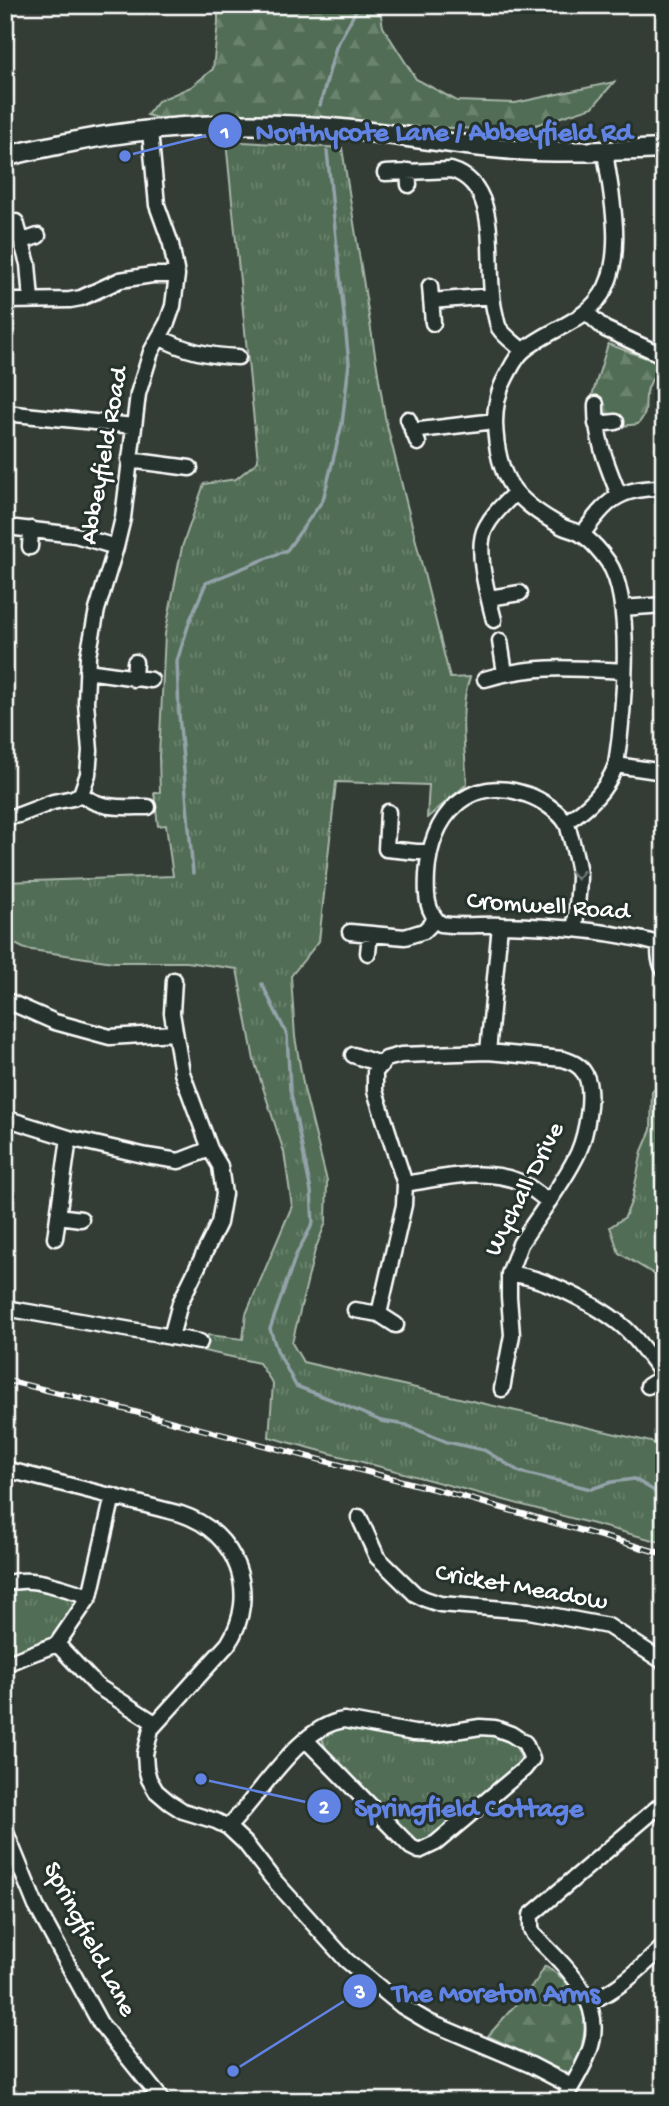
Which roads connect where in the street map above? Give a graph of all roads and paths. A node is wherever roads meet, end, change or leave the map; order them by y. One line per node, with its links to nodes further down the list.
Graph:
1 (150, 131): 3 (street); 4 (street); 9 (street, Abbeyfield Road)
2 (664, 149): 3 (street)
3 (605, 152): 13 (street)
4 (5, 158)
5 (385, 173): 10 (street)
6 (16, 222): 8 (street)
7 (38, 236): 8 (street)
8 (23, 241): 11 (street)
9 (177, 275): 11 (street); 15 (street, Abbeyfield Road)
10 (492, 296): 14 (street); 17 (street)
11 (31, 300): 12 (street)
12 (5, 301)
13 (587, 313): 17 (street); 19 (street)
14 (433, 323)
15 (159, 337): 18 (street); 26 (street, Abbeyfield Road)
16 (211, 339): 18 (street)
17 (523, 351): 23 (street)
18 (208, 355): 20 (street)
19 (664, 356)
20 (238, 357)
21 (596, 404): 25 (street)
22 (5, 413): 26 (street)
23 (495, 421): 27 (street); 31 (street)
24 (615, 422): 25 (street)
25 (596, 424): 32 (street)
26 (134, 426): 28 (street, Abbeyfield Road)
27 (413, 431)
28 (129, 460): 29 (street); 37 (street, Abbeyfield Road)
29 (190, 468)
30 (664, 488): 32 (street)
31 (515, 493): 35 (street); 39 (street)
32 (619, 495): 35 (street)
33 (16, 528): 34 (street)
34 (31, 529): 36 (street); 37 (street)
35 (582, 535): 41 (street)
36 (30, 547)
37 (116, 547): 45 (street, Abbeyfield Road)
38 (520, 593): 39 (street)
39 (489, 598): 42 (street)
40 (664, 605): 41 (street)
41 (622, 608): 46 (street)
42 (494, 620)
43 (500, 641): 47 (street)
44 (135, 662): 48 (street)
45 (87, 671): 48 (street); 53 (street, Abbeyfield Road)
46 (624, 671): 47 (street); 51 (street)
47 (505, 673): 49 (street)
48 (134, 679): 50 (street)
49 (485, 679)
50 (151, 680)
51 (616, 765): 52 (street); 57 (street)
52 (664, 772)
53 (80, 794): 54 (street); 56 (street)
54 (148, 807)
55 (388, 812): 58 (street)
56 (5, 818)
57 (566, 822): 58 (street); 61 (street, one-way to 61)
58 (429, 852): 59 (street)
59 (434, 917): 60 (street, Cromwell Road); 63 (street, Cromwell Road)
60 (500, 925): 61 (street, Cromwell Road); 70 (street)
61 (575, 929): 64 (street, Cromwell Road)
62 (350, 932): 63 (street, Cromwell Road)
63 (370, 934): 65 (street)
64 (662, 940): 66 (street)
65 (368, 953)
66 (664, 970)
67 (174, 980): 69 (street)
68 (5, 1000): 69 (street)
69 (174, 1033): 75 (street)
70 (488, 1052): 72 (street, Wychall Drive); 77 (street, Wychall Drive)
71 (353, 1055): 72 (street)
72 (380, 1064): 76 (street)
73 (5, 1118): 74 (street)
74 (69, 1138): 75 (street); 78 (street)
75 (210, 1149): 86 (street)
76 (405, 1184): 77 (street); 84 (street)
77 (548, 1201): 81 (street, Wychall Drive)
78 (58, 1216): 79 (street); 80 (street)
79 (81, 1219)
80 (55, 1238)
81 (509, 1274): 88 (street); 90 (street, Wychall Drive)
82 (12, 1309): 86 (street)
83 (355, 1310): 84 (street)
84 (379, 1314): 85 (street)
85 (396, 1325)
86 (171, 1336): 87 (street)
87 (200, 1342)
88 (664, 1375): 89 (street)
89 (648, 1386)
90 (502, 1389)
91 (5, 1469): 92 (street)
92 (113, 1496): 95 (street); 99 (street)
93 (359, 1517): 97 (street, Cricket Meadow)
94 (5, 1584): 95 (street)
95 (90, 1597): 96 (street)
96 (57, 1644): 98 (street); 99 (street)
97 (664, 1662)
98 (5, 1664)
99 (155, 1723): 102 (street)
100 (306, 1740): 100 (street); 102 (street)
101 (664, 1802): 105 (street)
102 (228, 1827): 106 (street)
103 (5, 1830): 107 (street, Springfield Lane)
104 (664, 1946): 105 (street)
105 (589, 2002): 106 (street)
106 (571, 2087): 108 (street)
107 (163, 2101)
108 (563, 2101)

